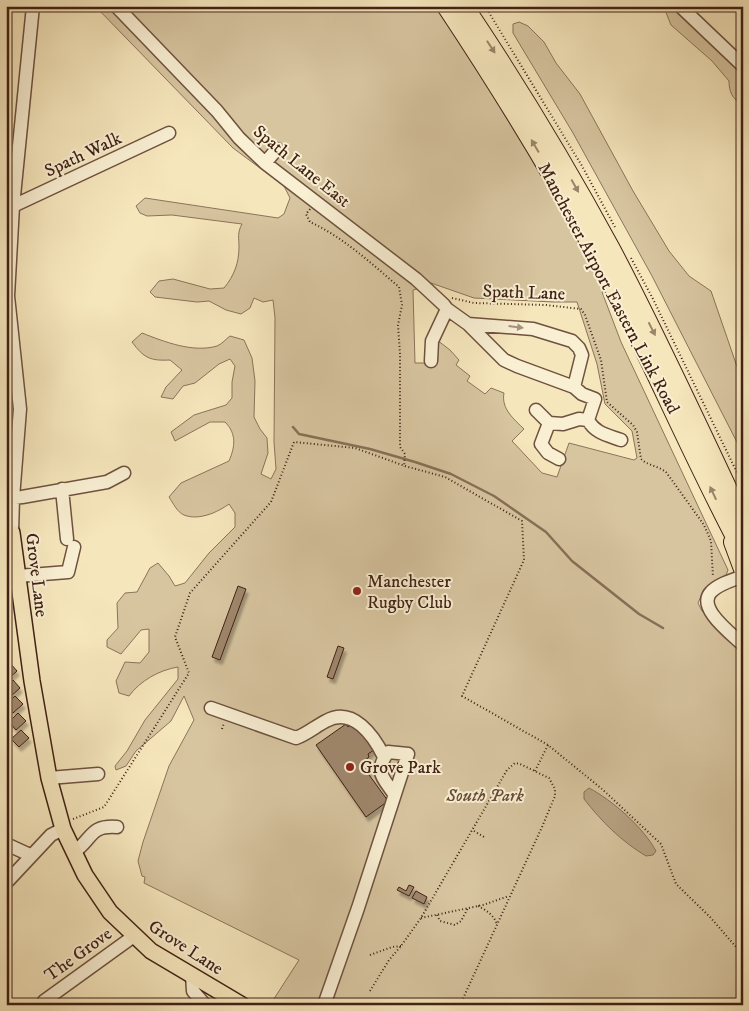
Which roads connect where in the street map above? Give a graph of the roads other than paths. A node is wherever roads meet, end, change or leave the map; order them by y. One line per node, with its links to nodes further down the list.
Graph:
1 (33, 6): 10 (street, Grove Lane)
2 (116, 6): 9 (street, Spath Lane East)
3 (446, 6): 23 (highway, Manchester Airport Eastern Link Road, one-way to 3)
4 (464, 6): 23 (highway, Manchester Airport Eastern Link Road, one-way to 23)
5 (680, 6): 6 (street)
6 (743, 66)
7 (169, 133): 10 (street, Spath Walk)
8 (277, 149): 9 (street)
9 (265, 163): 11 (street, Spath Lane East)
10 (12, 206): 22 (street, Grove Lane)
11 (449, 304): 12 (street, Spath Lane East); 13 (street)
12 (468, 324): 14 (street, Spath Lane East); 14 (street, one-way to 14)
13 (431, 361)
14 (574, 387): 16 (street, Spath Lane East)
15 (536, 410): 17 (street)
16 (588, 420): 17 (street); 18 (street)
17 (548, 423): 19 (street)
18 (621, 440)
19 (559, 459)
20 (124, 472): 21 (street)
21 (62, 489): 22 (street); 27 (street)
22 (13, 498): 24 (street, Grove Lane)
23 (734, 521): 25 (highway, Manchester Airport Eastern Link Road); 26 (highway)
24 (9, 533): 27 (main road, Grove Lane)
25 (743, 552)
26 (743, 570)
27 (18, 576): 33 (main road, Grove Lane)
28 (743, 576): 29 (street)
29 (743, 645)
30 (211, 708): 31 (street)
31 (384, 757): 34 (street); 34 (street)
32 (98, 774): 33 (street)
33 (49, 778): 35 (main road, Grove Lane)
34 (394, 794): 46 (street)
35 (62, 826): 38 (main road, Grove Lane); 39 (street)
36 (117, 827): 38 (street)
37 (6, 844): 39 (street)
38 (74, 852): 41 (main road, Grove Lane)
39 (30, 855): 40 (street)
40 (6, 882)
41 (134, 936): 42 (main road, Grove Lane); 43 (street, The Grove)
42 (192, 975): 44 (street); 45 (main road, Grove Lane)
43 (44, 1001)
44 (205, 1005)
45 (242, 1005)
46 (324, 1005)

